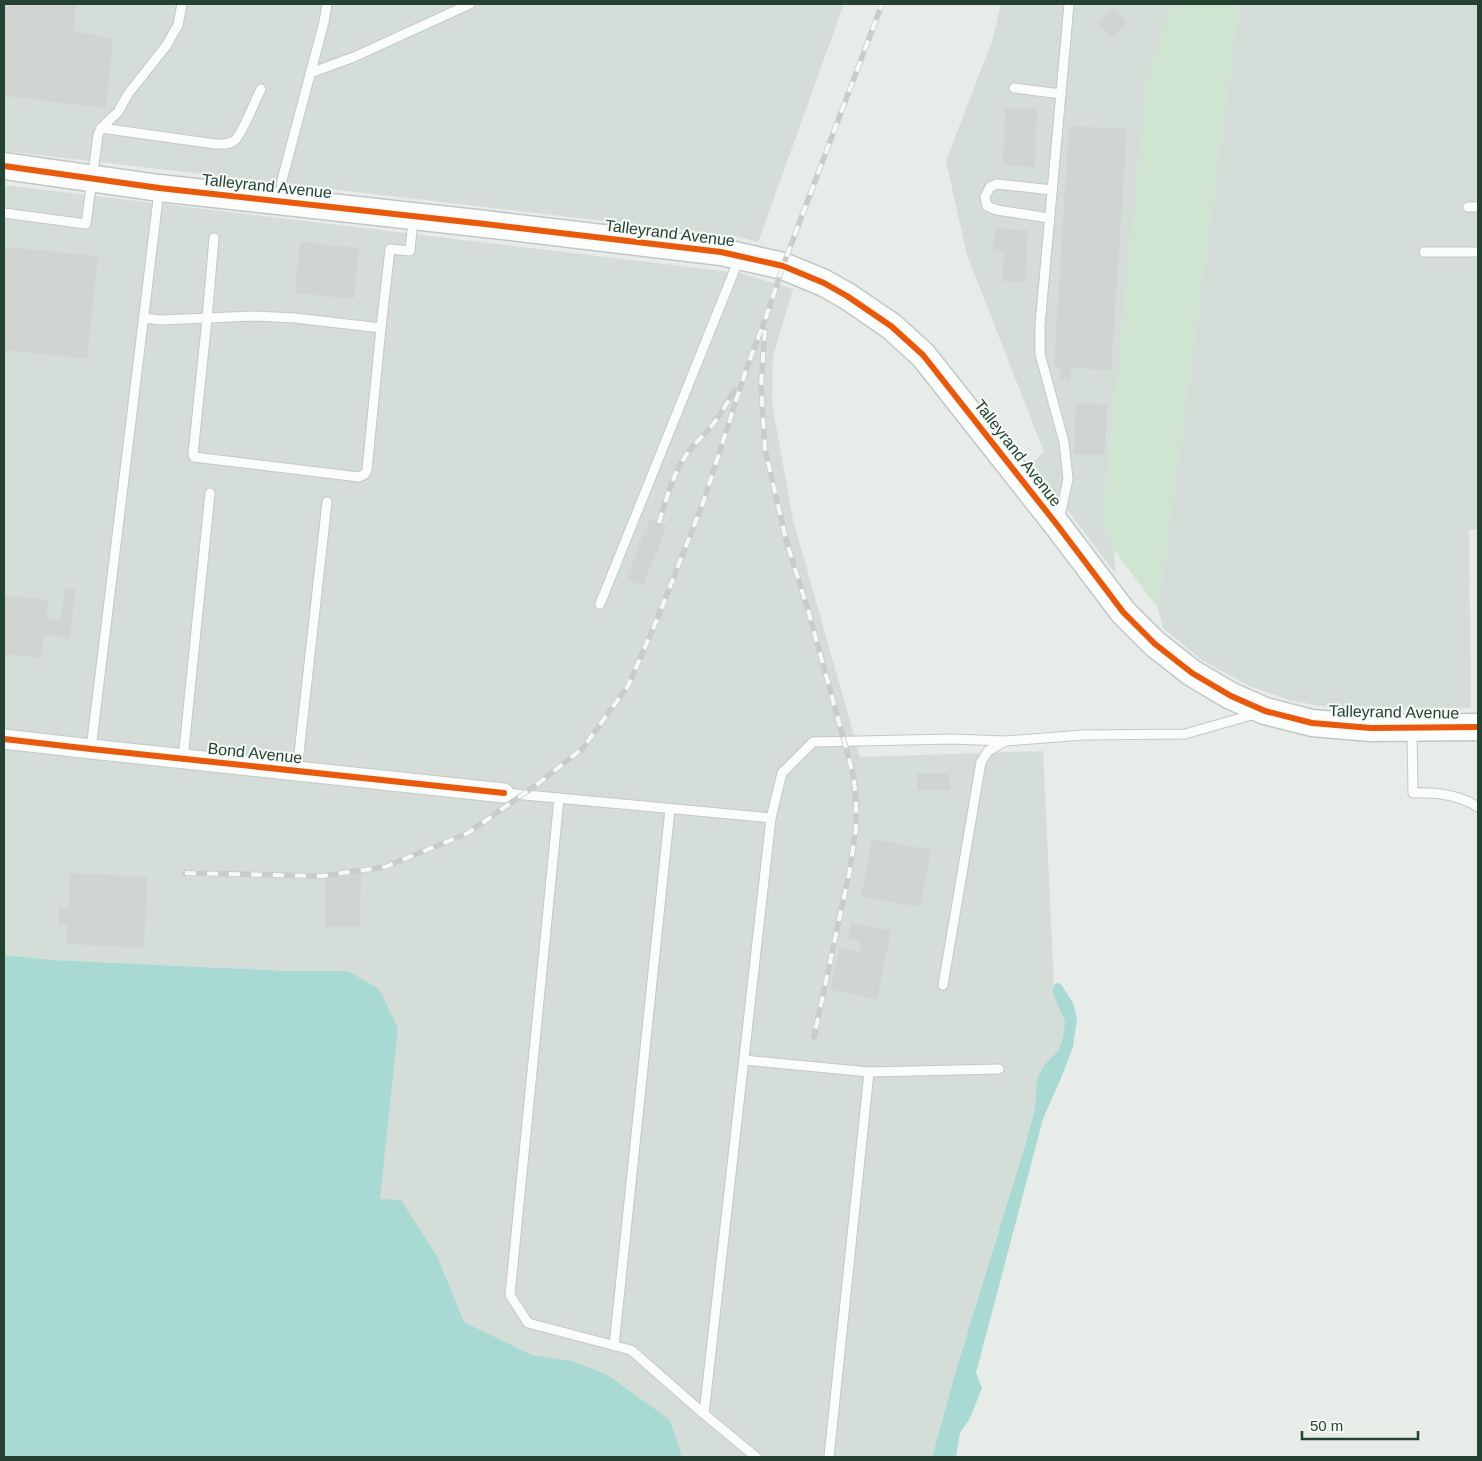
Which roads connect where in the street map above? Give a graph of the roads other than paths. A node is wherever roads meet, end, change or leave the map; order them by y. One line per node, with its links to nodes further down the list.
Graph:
1 (182, 4): 9 (lane)
2 (327, 4): 5 (lane)
3 (470, 4): 5 (lane)
4 (1069, 4): 8 (lane)
5 (310, 73): 14 (lane)
6 (1014, 88): 8 (lane)
7 (261, 89): 9 (lane)
8 (1061, 94): 13 (lane)
9 (101, 128): 11 (lane)
10 (4, 166): 11 (street, Talleyrand Avenue)
11 (92, 178): 12 (street, Talleyrand Avenue); 17 (lane)
12 (159, 188): 14 (street, Talleyrand Avenue); 24 (lane)
13 (1052, 190): 19 (lane); 19 (lane)
14 (279, 201): 18 (street, Talleyrand Avenue)
15 (1468, 207): 16 (lane)
16 (1478, 207)
17 (4, 213)
18 (413, 216): 23 (street, Talleyrand Avenue); 26 (lane)
19 (1049, 218): 29 (lane)
20 (214, 238): 25 (lane)
21 (1424, 252): 22 (lane)
22 (1478, 252)
23 (740, 255): 29 (street, Talleyrand Avenue); 30 (lane)
24 (144, 318): 25 (lane); 36 (lane)
25 (207, 318): 26 (lane); 26 (lane)
26 (381, 328)
27 (210, 493): 37 (lane)
28 (327, 502): 38 (lane)
29 (1058, 526): 31 (street, Talleyrand Avenue)
30 (600, 604)
31 (1265, 711): 33 (street, Talleyrand Avenue); 35 (lane)
32 (1478, 726): 33 (street, Talleyrand Avenue)
33 (1412, 727): 41 (lane)
34 (4, 739): 36 (street, Bond Avenue)
35 (1004, 741): 43 (lane); 44 (lane)
36 (91, 749): 37 (street, Bond Avenue)
37 (183, 759): 38 (street, Bond Avenue)
38 (297, 771): 39 (street, Bond Avenue)
39 (504, 793): 40 (lane)
40 (559, 798): 42 (lane); 48 (lane)
41 (1478, 806)
42 (670, 809): 43 (lane); 48 (lane)
43 (771, 818): 45 (lane)
44 (942, 985)
45 (744, 1060): 47 (lane); 49 (lane)
46 (999, 1069): 47 (lane)
47 (870, 1072): 51 (lane)
48 (614, 1346): 49 (lane)
49 (704, 1414): 50 (lane)
50 (756, 1457)
51 (829, 1457)

